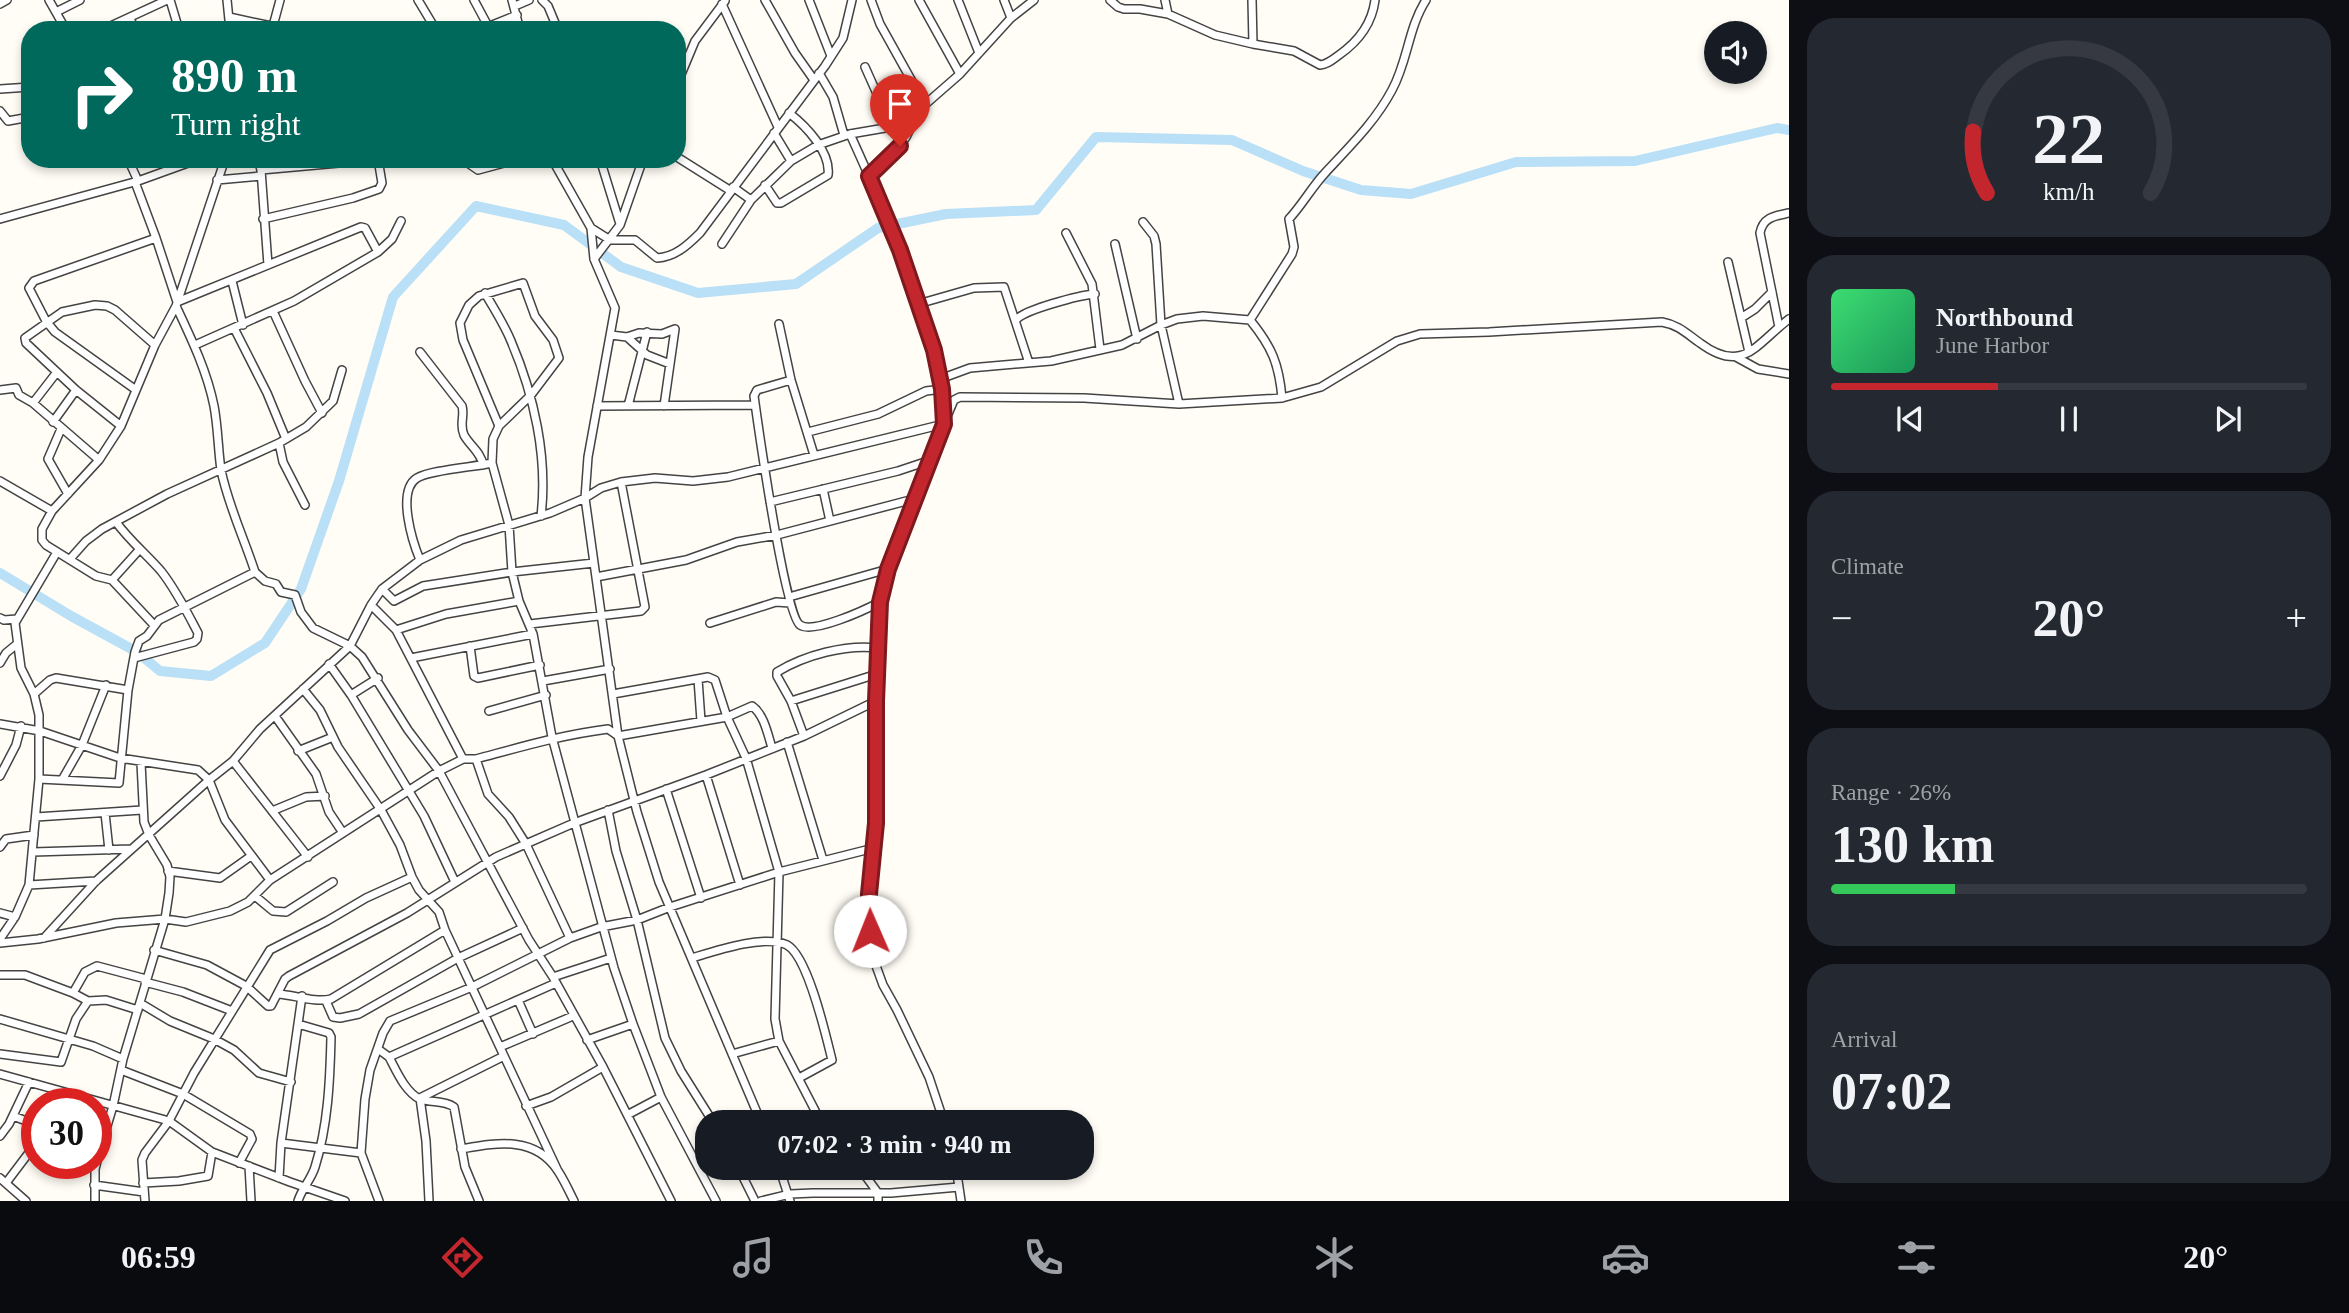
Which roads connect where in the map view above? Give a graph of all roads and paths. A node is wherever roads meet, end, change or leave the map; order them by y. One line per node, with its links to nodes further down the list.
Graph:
1 (7, 0): 26 (street)
2 (48, 0): 27 (street)
3 (80, 0): 27 (street)
4 (168, 0): 30 (street); 36 (street)
5 (227, 0): 31 (street)
6 (279, 0): 39 (street)
7 (418, 0): 40 (street)
8 (474, 0): 41 (street)
9 (528, 0): 25 (street)
10 (542, 0): 44 (street)
11 (765, 0): 51 (street)
12 (809, 0): 47 (street)
13 (852, 0): 47 (street)
14 (871, 0): 55 (street)
15 (919, 0): 50 (street)
16 (958, 0): 46 (street)
17 (1004, 0): 32 (street)
18 (1034, 0): 32 (street)
19 (1110, 0): 28 (street)
20 (1165, 0): 28 (street)
21 (1252, 0): 45 (street)
22 (1375, 0): 45 (street)
23 (1426, 0): 108 (street)
24 (724, 2): 48 (street); 59 (street)
25 (513, 3): 29 (street)
26 (0, 4)
27 (56, 12): 33 (street)
28 (1168, 14): 45 (street)
29 (517, 15): 42 (street); 43 (street)
30 (130, 17): 34 (street); 35 (street)
31 (229, 17): 37 (street); 38 (street)
32 (1011, 18): 46 (street)
33 (61, 21)
34 (121, 21)
35 (131, 21)
36 (176, 21)
37 (229, 21)
38 (249, 21)
39 (274, 21)
40 (431, 21)
41 (482, 21)
42 (502, 21)
43 (518, 21)
44 (554, 21)
45 (1252, 44)
46 (979, 53): 50 (street)
47 (831, 56): 51 (street)
48 (686, 63)
49 (865, 67): 58 (street)
50 (960, 74): 55 (street)
51 (816, 77): 56 (street); 60 (street)
52 (21, 88): 53 (street)
53 (0, 89)
54 (0, 111): 57 (street)
55 (915, 112): 58 (street); 74 (street)
56 (789, 113): 59 (street); 61 (street)
57 (21, 119)
58 (885, 128): 60 (street)
59 (776, 130): 62 (street); 78 (street)
60 (847, 135): 61 (street); 74 (street)
61 (818, 145): 62 (street); 77 (street)
62 (791, 161): 77 (street)
63 (686, 162): 78 (street)
64 (132, 168): 76 (street)
65 (175, 168): 76 (street)
66 (222, 168): 75 (street)
67 (260, 168): 73 (street)
68 (304, 168): 73 (street)
69 (380, 168): 82 (street)
70 (557, 168): 86 (street)
71 (603, 168): 85 (street)
72 (640, 168): 85 (street)
73 (261, 173): 75 (street); 82 (street)
74 (869, 176): 103 (street)
75 (217, 180): 102 (street)
76 (137, 182): 81 (street); 88 (street)
77 (765, 185): 79 (street)
78 (732, 189): 79 (street); 89 (street)
79 (751, 200): 90 (street)
80 (1789, 212): 98 (street)
81 (0, 219)
82 (263, 219): 95 (street)
83 (401, 221): 92 (street)
84 (1143, 222): 112 (street)
85 (620, 225): 89 (street)
86 (591, 228): 89 (street); 93 (street)
87 (1066, 233): 97 (street)
88 (156, 238): 102 (street); 109 (street)
89 (610, 240): 93 (street)
90 (722, 244)
91 (1115, 244): 118 (street)
92 (378, 252): 95 (street); 104 (street)
93 (594, 259): 116 (street)
94 (1728, 262): 106 (street)
95 (268, 265): 96 (street)
96 (232, 281): 102 (street); 111 (street)
97 (1092, 284): 100 (street); 101 (street)
98 (1772, 292): 106 (street); 113 (street)
99 (485, 293): 137 (street); 137 (street); 149 (street)
100 (1095, 294): 101 (street); 122 (street)
101 (1086, 295): 105 (street)
102 (176, 304): 119 (street); 120 (street)
103 (918, 304): 105 (street); 131 (street)
104 (273, 311): 111 (street); 145 (street)
105 (1018, 317): 126 (street)
106 (1741, 318): 124 (street)
107 (1789, 319): 113 (street)
108 (1250, 320): 112 (street); 138 (street)
109 (46, 321): 119 (street); 129 (street); 136 (street)
110 (779, 324): 132 (street)
111 (243, 325): 114 (street)
112 (1161, 325): 118 (street); 140 (street)
113 (1779, 327): 124 (street)
114 (234, 328): 120 (street); 152 (street)
115 (647, 332): 117 (street); 121 (street); 127 (street)
116 (611, 335): 117 (street); 142 (street)
117 (627, 337): 121 (street)
118 (1137, 339): 122 (street)
119 (155, 345): 136 (street)
120 (195, 345): 158 (street)
121 (641, 349): 127 (street); 143 (street)
122 (1100, 349): 126 (street)
123 (420, 352): 157 (street)
124 (1749, 352): 125 (street)
125 (1737, 357): 130 (street); 138 (street)
126 (1029, 363): 131 (street)
127 (670, 364): 144 (street)
128 (342, 370): 145 (street)
129 (57, 372): 135 (street); 139 (street)
130 (1789, 374)
131 (940, 379): 133 (street)
132 (791, 380): 141 (street); 151 (street)
133 (942, 389): 147 (street); 151 (street)
134 (0, 390): 139 (street)
135 (76, 390): 146 (street); 148 (street)
136 (136, 390): 148 (street)
137 (531, 395): 149 (street); 169 (street)
138 (1282, 398): 140 (street)
139 (33, 403): 146 (street)
140 (1179, 404): 147 (street)
141 (755, 405): 144 (street); 159 (street)
142 (597, 406): 143 (street); 164 (street)
143 (628, 406): 144 (street)
144 (664, 406)
145 (322, 412): 152 (street)
146 (53, 422): 150 (street)
147 (944, 424): 153 (street); 155 (street)
148 (121, 426): 154 (street)
149 (499, 426): 156 (street)
150 (61, 429): 154 (street); 163 (street)
151 (808, 432): 153 (street)
152 (283, 441): 158 (street); 167 (street)
153 (814, 455): 159 (street)
154 (99, 460): 163 (street)
155 (928, 461): 162 (street); 165 (street)
156 (492, 463): 157 (street); 172 (street)
157 (483, 465): 177 (street)
158 (221, 469): 171 (street); 181 (street)
159 (765, 469): 161 (street); 166 (street)
160 (0, 481): 168 (street)
161 (621, 482): 164 (street); 179 (street)
162 (823, 489): 166 (street); 170 (street)
163 (68, 494): 168 (street)
164 (585, 498): 169 (street); 178 (street)
165 (914, 499): 170 (street); 180 (street)
166 (770, 502): 173 (street)
167 (305, 505)
168 (52, 511): 175 (street)
169 (541, 516): 172 (street)
170 (830, 521): 173 (street)
171 (116, 522): 174 (street); 176 (street)
172 (509, 525): 177 (street); 182 (street)
173 (777, 535): 179 (street); 185 (street)
174 (140, 549): 184 (street); 192 (street)
175 (57, 552): 176 (street); 195 (street)
176 (70, 559): 184 (street)
177 (420, 560): 186 (street)
178 (593, 563): 182 (street); 183 (street)
179 (638, 569): 183 (street); 193 (street)
180 (888, 569): 187 (street); 190 (street)
181 (255, 572): 192 (street); 202 (street)
182 (512, 572): 186 (street); 188 (street)
183 (596, 577): 193 (street)
184 (112, 580): 198 (street)
185 (786, 585): 187 (street); 189 (street)
186 (382, 589): 191 (street)
187 (790, 600): 189 (street); 190 (street)
188 (519, 601): 197 (street); 199 (street)
189 (776, 602): 196 (street)
190 (880, 602): 204 (street)
191 (371, 605): 199 (street); 202 (street)
192 (184, 606): 198 (street); 205 (street)
193 (603, 616): 197 (street); 210 (street)
194 (0, 618): 195 (street)
195 (17, 619): 201 (street)
196 (710, 623)
197 (530, 624): 200 (street)
198 (154, 625): 205 (street)
199 (396, 630): 206 (street)
200 (533, 634): 203 (street); 209 (street)
201 (17, 644): 207 (street); 218 (street)
202 (350, 646): 208 (street); 212 (street)
203 (470, 646): 206 (street); 209 (street)
204 (878, 648): 211 (street); 222 (street)
205 (134, 658): 217 (street)
206 (411, 658): 243 (street)
207 (0, 663)
208 (329, 664): 216 (street); 220 (street)
209 (540, 665): 214 (street)
210 (610, 669): 214 (street); 219 (street)
211 (877, 674): 222 (street); 223 (street)
212 (378, 678): 220 (street); 247 (street)
213 (698, 679): 219 (street); 227 (street); 228 (street)
214 (543, 681): 221 (street)
215 (106, 685): 217 (street); 218 (street); 238 (street)
216 (303, 689): 225 (street); 235 (street)
217 (128, 690): 241 (street)
218 (34, 694): 232 (street)
219 (613, 694): 226 (street)
220 (351, 695): 254 (street)
221 (546, 695): 224 (street); 236 (street)
222 (791, 701): 234 (street)
223 (876, 701): 234 (street); 269 (street)
224 (489, 711)
225 (275, 716): 240 (street); 245 (street)
226 (615, 716): 231 (street); 233 (street)
227 (727, 717): 228 (street); 239 (street); 242 (street)
228 (701, 721): 233 (street)
229 (0, 723): 230 (street)
230 (21, 726): 232 (street); 249 (street)
231 (608, 729): 233 (street); 236 (street)
232 (40, 732): 238 (street); 250 (street)
233 (618, 736): 256 (street)
234 (804, 736): 237 (street)
235 (333, 737): 240 (street); 258 (street)
236 (552, 737): 244 (street); 263 (street)
237 (787, 742): 239 (street); 275 (street)
238 (82, 745): 241 (street); 251 (street)
239 (772, 748): 242 (street)
240 (298, 751): 255 (street)
241 (121, 758): 246 (street); 251 (street)
242 (746, 758): 248 (street); 278 (street)
243 (463, 759): 244 (street); 247 (street)
244 (476, 759): 267 (street)
245 (233, 761): 252 (street); 260 (street)
246 (141, 763): 252 (street); 257 (street)
247 (439, 771): 254 (street); 276 (street)
248 (706, 775): 253 (street); 285 (street)
249 (0, 776)
250 (38, 779): 251 (street); 262 (street)
251 (62, 780)
252 (209, 780): 266 (street); 273 (street)
253 (666, 789): 256 (street); 287 (street)
254 (407, 790): 258 (street); 283 (street)
255 (325, 796): 260 (street); 264 (street)
256 (635, 802): 259 (street); 289 (street)
257 (142, 810): 261 (street); 266 (street)
258 (381, 810): 264 (street); 279 (street)
259 (608, 810): 263 (street); 293 (street)
260 (272, 811): 274 (street)
261 (105, 813): 262 (street); 271 (street)
262 (36, 817): 265 (street)
263 (574, 823): 267 (street); 294 (street)
264 (343, 833): 274 (street)
265 (34, 835): 268 (street); 272 (street)
266 (149, 835): 270 (street); 277 (street)
267 (526, 844): 276 (street); 298 (street)
268 (0, 847)
269 (874, 848): 275 (street); 350 (street)
270 (131, 849): 271 (street); 281 (street)
271 (109, 850): 272 (street)
272 (33, 852): 284 (street)
273 (251, 856): 277 (street); 280 (street)
274 (308, 857): 280 (street)
275 (823, 860): 278 (street)
276 (489, 862): 283 (street); 295 (street)
277 (168, 871): 292 (street)
278 (779, 872): 285 (street); 300 (street)
279 (412, 877): 288 (street); 309 (street)
280 (271, 880): 286 (street)
281 (96, 881): 284 (street); 297 (street)
282 (333, 882): 286 (street)
283 (455, 882): 288 (street)
284 (29, 885): 291 (street)
285 (740, 886): 287 (street)
286 (255, 896): 292 (street)
287 (701, 898): 289 (street)
288 (427, 900): 296 (street); 312 (street)
289 (670, 907): 293 (street); 305 (street)
290 (0, 913): 291 (street)
291 (15, 917): 299 (street)
292 (164, 919): 297 (street); 301 (street)
293 (637, 920): 294 (street); 347 (street)
294 (601, 927): 298 (street); 304 (street)
295 (523, 928): 302 (street); 303 (street)
296 (444, 930): 303 (street); 316 (street)
297 (44, 938): 299 (street)
298 (570, 938): 302 (street)
299 (0, 941)
300 (778, 943): 305 (street); 328 (street); 339 (street)
301 (154, 950): 308 (street); 309 (street)
302 (538, 954): 307 (street); 310 (street)
303 (458, 958): 310 (street); 316 (street)
304 (611, 958): 307 (street); 323 (street)
305 (692, 958): 332 (street)
306 (0, 975): 311 (street)
307 (554, 980): 314 (street); 320 (street)
308 (146, 981): 311 (street); 317 (street); 318 (street)
309 (246, 986): 312 (street); 318 (street)
310 (472, 986): 319 (street); 330 (street)
311 (73, 993): 315 (street)
312 (278, 994): 313 (street)
313 (302, 996): 316 (street); 322 (street)
314 (518, 1000): 319 (street); 324 (street)
315 (88, 1001): 317 (street); 325 (street)
316 (326, 1001)
317 (139, 1007): 326 (street); 335 (street)
318 (232, 1011): 326 (street)
319 (485, 1014): 329 (street); 334 (street)
320 (573, 1016): 324 (street); 327 (street)
321 (0, 1018): 325 (street)
322 (298, 1024): 341 (street); 357 (street)
323 (633, 1024): 327 (street); 343 (street)
324 (533, 1034): 329 (street)
325 (69, 1039): 331 (street); 335 (street)
326 (214, 1039): 341 (street); 342 (street)
327 (587, 1041): 336 (street)
328 (779, 1041): 332 (street); 339 (street)
329 (500, 1047): 333 (street)
330 (378, 1049): 334 (street); 360 (street)
331 (0, 1054)
332 (732, 1054): 348 (street)
333 (503, 1056): 344 (street); 346 (street)
334 (389, 1057): 344 (street)
335 (123, 1059): 337 (street)
336 (603, 1067): 346 (street); 351 (street)
337 (121, 1070): 342 (street); 345 (street)
338 (0, 1074): 340 (street)
339 (799, 1078): 349 (street)
340 (29, 1082): 345 (street); 352 (street)
341 (291, 1082): 356 (street)
342 (183, 1094): 354 (street); 362 (street)
343 (662, 1097): 351 (street); 390 (street)
344 (420, 1098): 358 (street); 386 (street)
345 (113, 1106): 354 (street)
346 (526, 1106): 364 (street)
347 (705, 1110)
348 (756, 1110)
349 (815, 1110)
350 (940, 1110)
351 (629, 1114): 389 (street)
352 (13, 1116): 353 (street); 355 (street)
353 (21, 1119)
354 (169, 1121): 359 (street); 376 (street)
355 (0, 1136)
356 (281, 1143): 357 (street); 365 (street)
357 (320, 1149): 360 (street); 373 (street)
358 (461, 1149): 364 (street); 387 (street)
359 (212, 1152): 362 (street); 376 (street)
360 (361, 1153): 385 (street)
361 (21, 1160): 367 (street)
362 (239, 1163): 363 (street)
363 (249, 1166): 365 (street); 382 (street)
364 (557, 1169): 388 (street)
365 (279, 1178): 373 (street)
366 (95, 1179): 372 (street)
367 (3, 1180): 380 (street)
368 (746, 1180): 391 (street)
369 (784, 1180): 379 (street)
370 (867, 1180): 378 (street)
371 (959, 1180): 374 (street)
372 (94, 1185): 376 (street); 381 (street)
373 (303, 1186): 383 (street); 384 (street)
374 (960, 1187): 375 (street); 393 (street)
375 (923, 1191): 378 (street); 392 (street)
376 (144, 1192)
377 (836, 1197): 378 (street); 379 (street)
378 (878, 1197)
379 (790, 1198): 391 (street)
380 (25, 1201)
381 (94, 1201)
382 (251, 1201)
383 (298, 1201)
384 (345, 1201)
385 (379, 1201)
386 (429, 1201)
387 (479, 1201)
388 (574, 1201)
389 (671, 1201)
390 (716, 1201)
391 (758, 1201)
392 (923, 1201)
393 (961, 1201)

